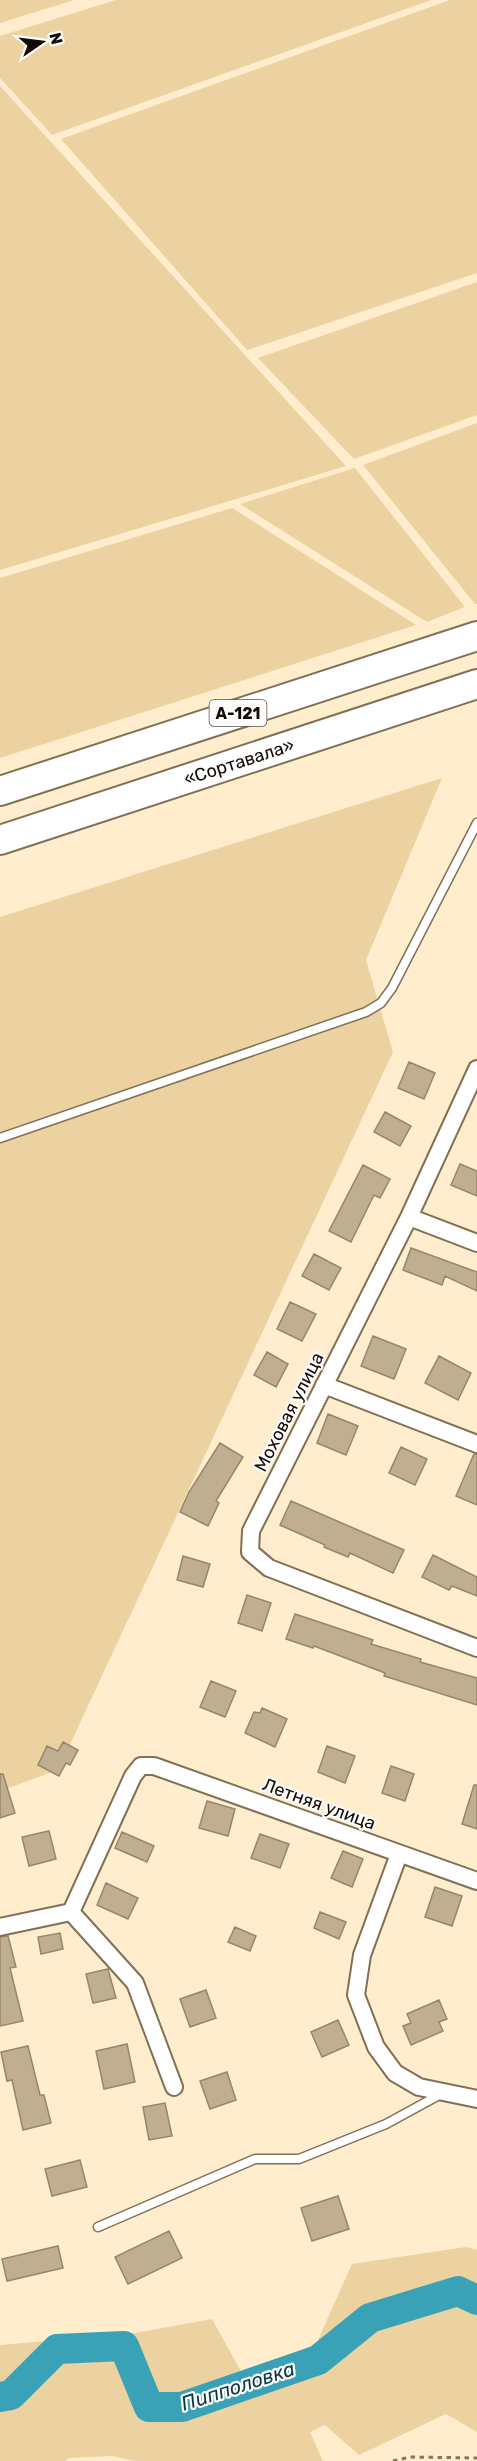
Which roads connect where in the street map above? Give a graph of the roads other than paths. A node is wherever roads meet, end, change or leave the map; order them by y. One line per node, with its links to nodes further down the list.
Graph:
1 (477, 636): 3 (highway, А-121)
2 (477, 684): 5 (highway, «Сортавала» / А-121)
3 (0, 790)
4 (477, 823): 7 (lane)
5 (0, 840)
6 (477, 1069): 8 (street, Моховая улица)
7 (0, 1138)
8 (410, 1217): 9 (street); 10 (street, Моховая улица)
9 (477, 1243)
10 (324, 1385): 11 (street); 12 (street, Моховая улица)
11 (477, 1444)
12 (477, 1648)
13 (399, 1854): 14 (street); 15 (street, Летняя улица); 18 (street)
14 (477, 1881)
15 (71, 1912): 16 (street); 17 (street)
16 (0, 1928)
17 (174, 2087)
18 (444, 2092): 19 (street); 20 (lane)
19 (477, 2099)
20 (98, 2227)

